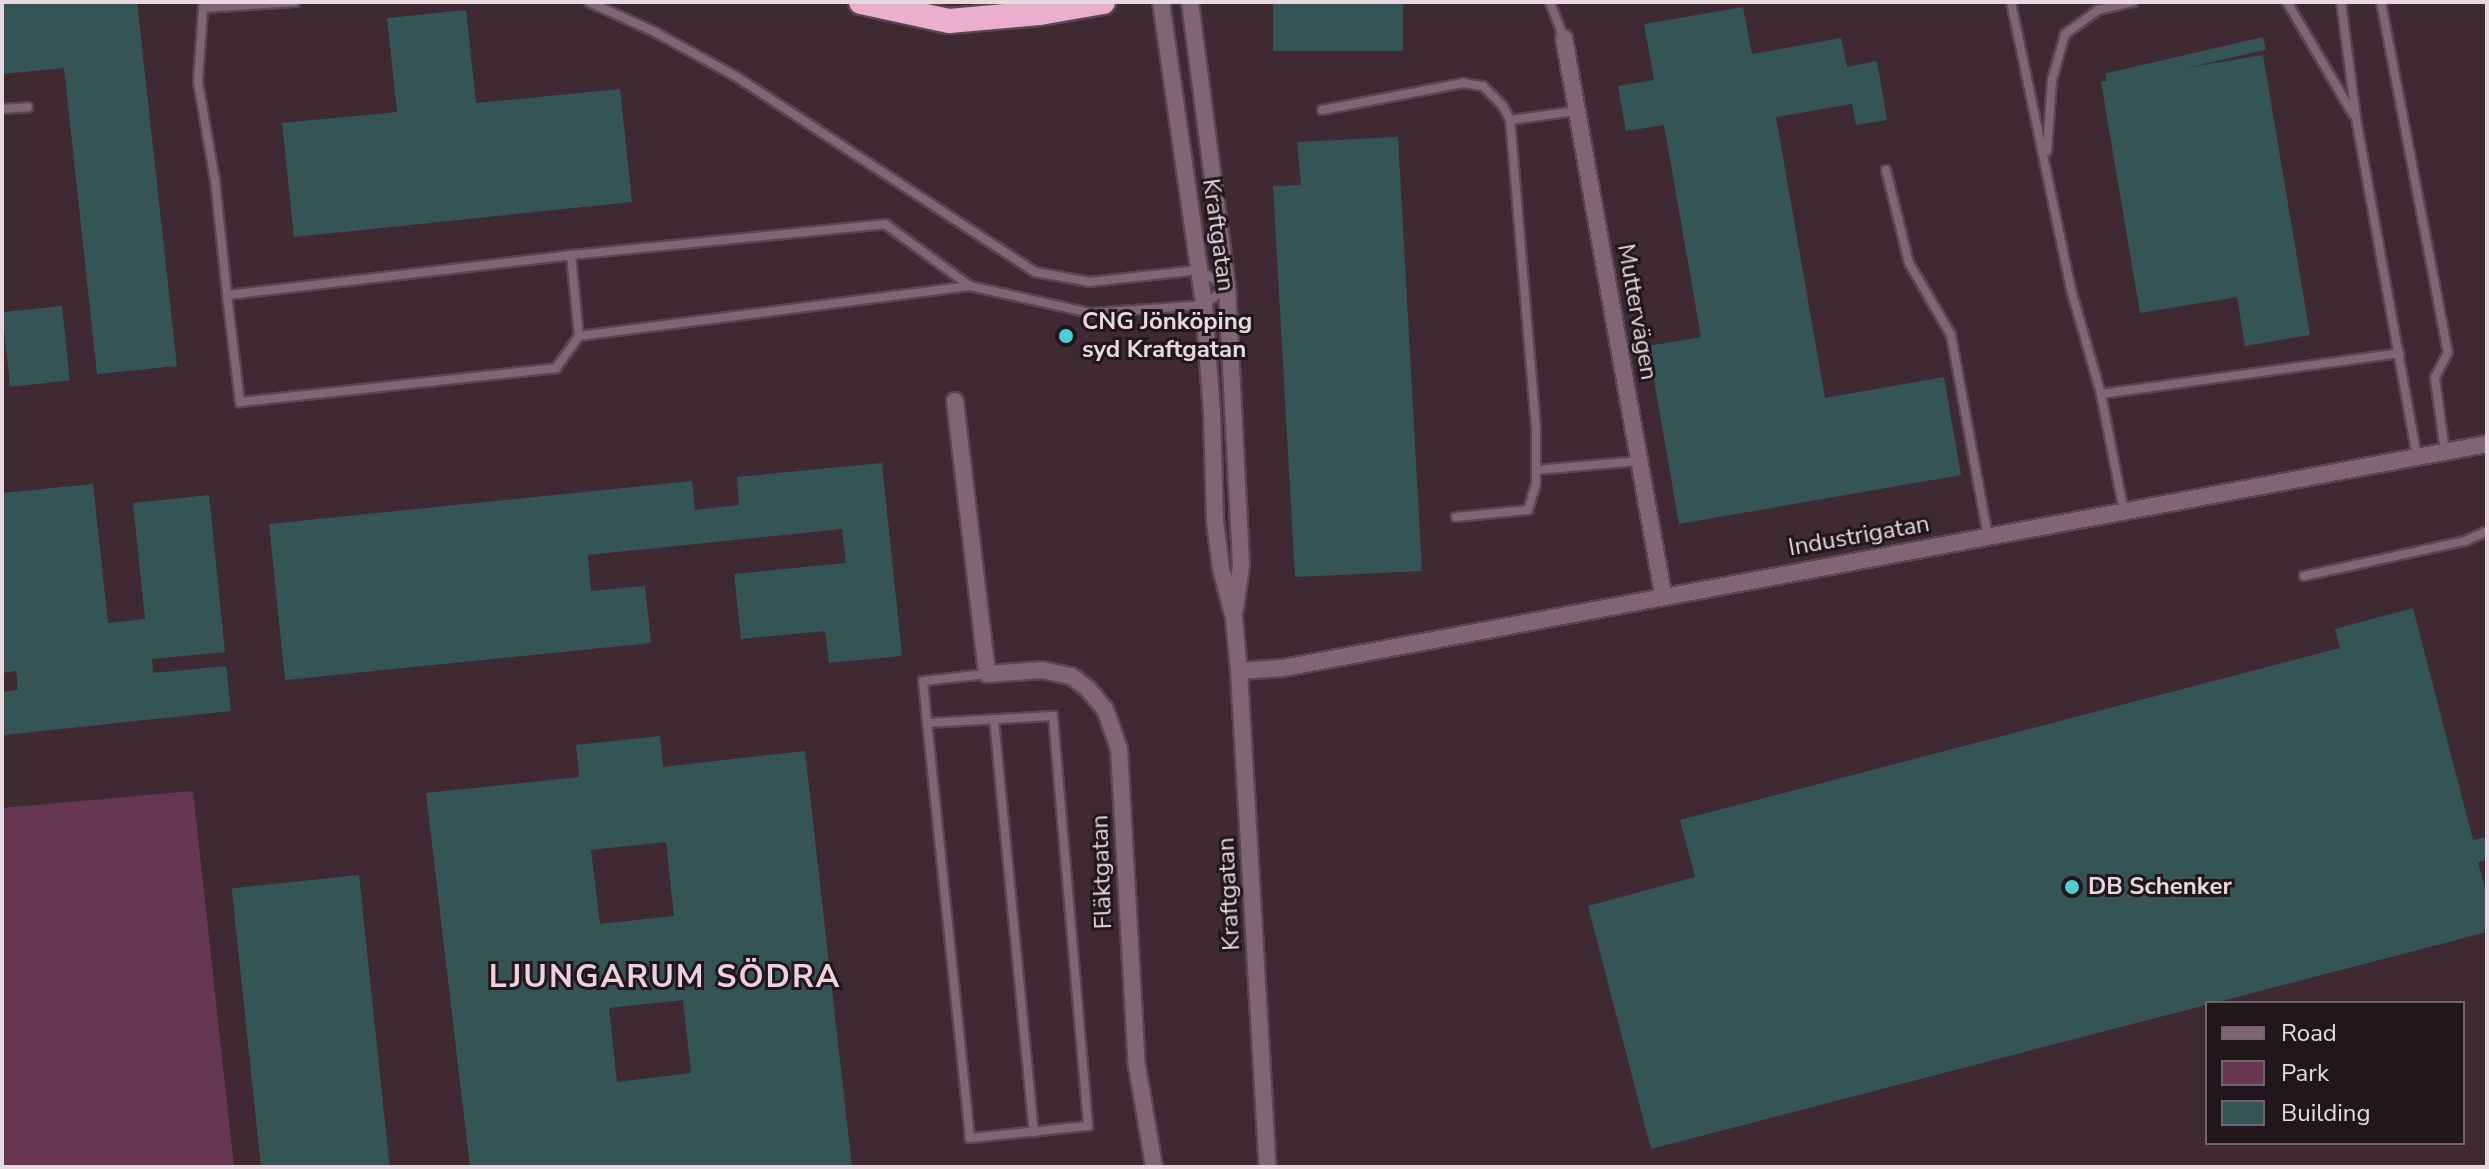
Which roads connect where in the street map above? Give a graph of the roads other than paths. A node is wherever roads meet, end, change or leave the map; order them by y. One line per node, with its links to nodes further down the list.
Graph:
1 (295, 2): 26 (lane)
2 (589, 2): 23 (lane)
3 (861, 2): 4 (highway)
4 (1103, 2)
5 (1161, 2): 23 (street, Kraftgatan)
6 (1190, 2): 25 (street, Kraftgatan)
7 (1550, 2): 13 (lane)
8 (2011, 2): 20 (lane)
9 (2133, 2): 20 (lane)
10 (2287, 2): 18 (lane)
11 (2341, 2): 18 (lane)
12 (2381, 2): 33 (lane)
13 (1564, 38): 17 (street, Muttervägen)
14 (28, 107): 15 (lane)
15 (2, 109)
16 (1322, 110): 19 (lane)
17 (1577, 111): 19 (lane); 35 (street, Muttervägen)
18 (2356, 118): 29 (lane)
19 (1510, 120): 36 (lane)
20 (2046, 160): 30 (lane)
21 (1886, 170): 40 (lane)
22 (571, 255): 24 (lane); 26 (lane); 28 (lane)
23 (1199, 270): 25 (lane); 27 (street, Kraftgatan)
24 (970, 286): 27 (lane); 28 (lane)
25 (1227, 287): 27 (lane); 43 (street, Kraftgatan)
26 (227, 295): 28 (lane)
27 (1204, 305): 43 (street, Kraftgatan)
28 (579, 336)
29 (2399, 353): 30 (lane); 34 (lane)
30 (2101, 394): 37 (lane)
31 (955, 401): 45 (street)
32 (2487, 444): 33 (street, Industrigatan)
33 (2445, 452): 34 (street, Industrigatan)
34 (2418, 458): 37 (street, Industrigatan)
35 (1639, 461): 36 (lane); 42 (street, Muttervägen)
36 (1536, 470): 38 (lane)
37 (2124, 512): 40 (street, Industrigatan)
38 (1456, 517)
39 (2487, 531): 41 (lane)
40 (1989, 537): 42 (street, Industrigatan)
41 (2304, 576)
42 (1663, 594): 44 (street, Industrigatan)
43 (1234, 618): 44 (street, Kraftgatan)
44 (1239, 671): 50 (street, Kraftgatan)
45 (987, 674): 47 (lane); 49 (street, Fläktgatan)
46 (994, 719): 47 (lane); 48 (lane); 48 (lane)
47 (927, 723): 48 (lane)
48 (1034, 1132)
49 (1154, 1167)
50 (1268, 1167)

